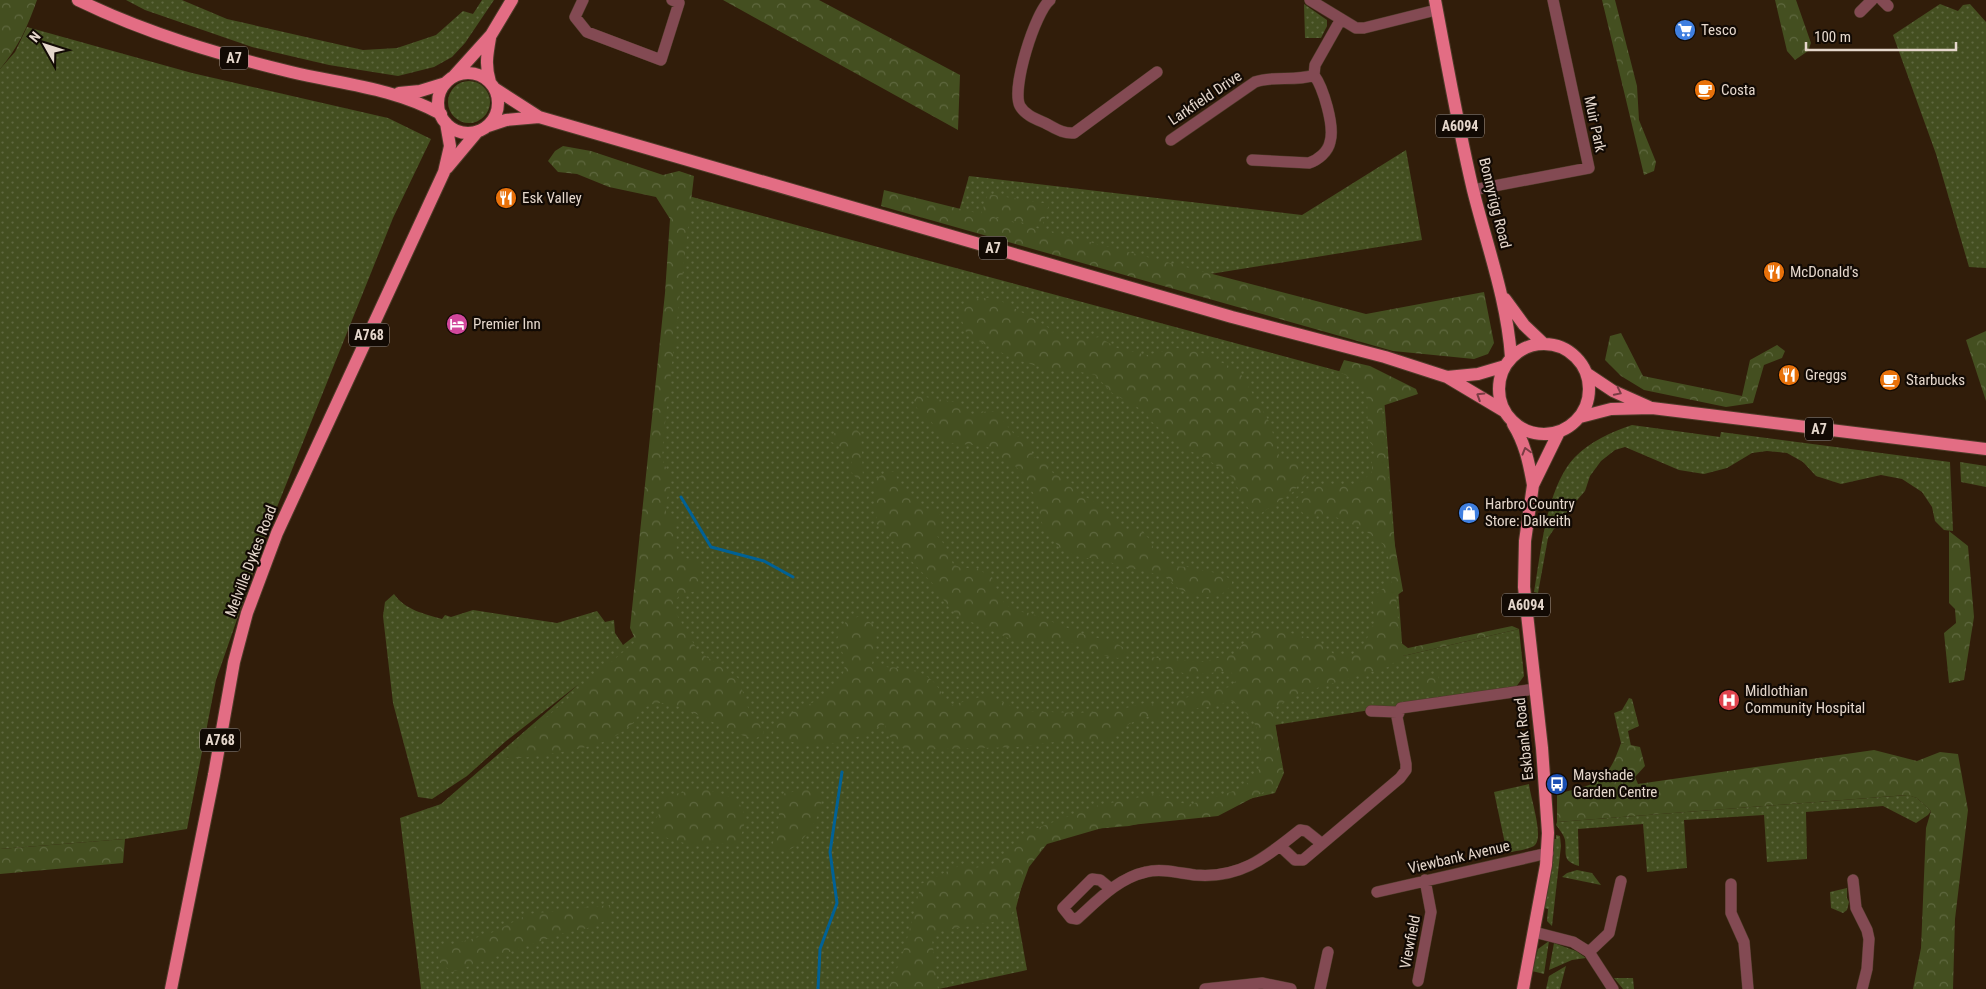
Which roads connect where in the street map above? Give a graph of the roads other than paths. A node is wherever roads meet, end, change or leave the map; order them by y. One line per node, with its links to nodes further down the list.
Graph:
1 (78, 0): 17 (main road, A7)
2 (512, 0): 12 (main road)
3 (583, 0): 4 (street)
4 (672, 0)
5 (1050, 0): 14 (street)
6 (1310, 0): 11 (street)
7 (1553, 0): 24 (street, Muir Park)
8 (1872, 0): 10 (street)
9 (1436, 5): 11 (street); 24 (main road, Bonnyrigg Road / A6094)
10 (1860, 12)
11 (1341, 20): 13 (street)
12 (491, 35): 15 (main road); 16 (main road)
13 (1314, 75): 21 (street, Larkfield Drive); 22 (street)
14 (1153, 79)
15 (450, 80): 16 (main road); 17 (main road, A7); 19 (main road)
16 (492, 85): 18 (main road, A7); 20 (main road)
17 (397, 94): 19 (main road, A7)
18 (540, 117): 20 (main road, A7); 29 (main road, A7)
19 (443, 118): 20 (main road); 23 (main road, Melville Dykes Road / A768)
20 (483, 128): 23 (main road, Melville Dykes Road / A768)
21 (1171, 140)
22 (1252, 160)
23 (444, 172): 52 (main road, Melville Dykes Road / A768)
24 (1473, 190): 25 (main road, Bonnyrigg Road / A6094)
25 (1502, 295): 26 (main road, Bonnyrigg Road / A6094); 27 (main road, Bonnyrigg Road / A6094)
26 (1544, 344): 27 (main road); 28 (main road)
27 (1508, 362): 29 (main road, A7); 31 (main road)
28 (1586, 373): 30 (main road, A7, one-way to 30); 32 (main road)
29 (1447, 377): 31 (main road, A7, one-way to 29)
30 (1652, 408): 32 (main road, A7); 34 (main road, A7)
31 (1507, 416): 33 (main road); 35 (main road, Eskbank Road / A6094, one-way to 31)
32 (1580, 418): 33 (main road)
33 (1559, 432): 35 (main road, Eskbank Road / A6094)
34 (1986, 449)
35 (1533, 485): 36 (main road, Eskbank Road / A6094)
36 (1535, 689): 38 (street); 41 (main road, Eskbank Road / A6094)
37 (1371, 711): 38 (street)
38 (1397, 712): 39 (street)
39 (1321, 843): 40 (street); 40 (street)
40 (1280, 846): 46 (street)
41 (1548, 853): 42 (street, Viewbank Avenue); 48 (main road, Eskbank Road / A6094)
42 (1425, 880): 47 (street, Viewbank Avenue); 51 (street, Viewfield)
43 (1621, 880): 50 (street)
44 (1853, 880): 59 (street)
45 (1731, 884): 58 (street)
46 (1111, 889)
47 (1377, 892)
48 (1534, 932): 50 (street); 56 (main road, Eskbank Road / A6094)
49 (1328, 952): 55 (street)
50 (1589, 952): 57 (street)
51 (1418, 980)
52 (171, 989)
53 (1205, 989): 54 (street)
54 (1291, 989)
55 (1320, 989)
56 (1523, 989)
57 (1613, 989)
58 (1748, 989)
59 (1862, 989)

